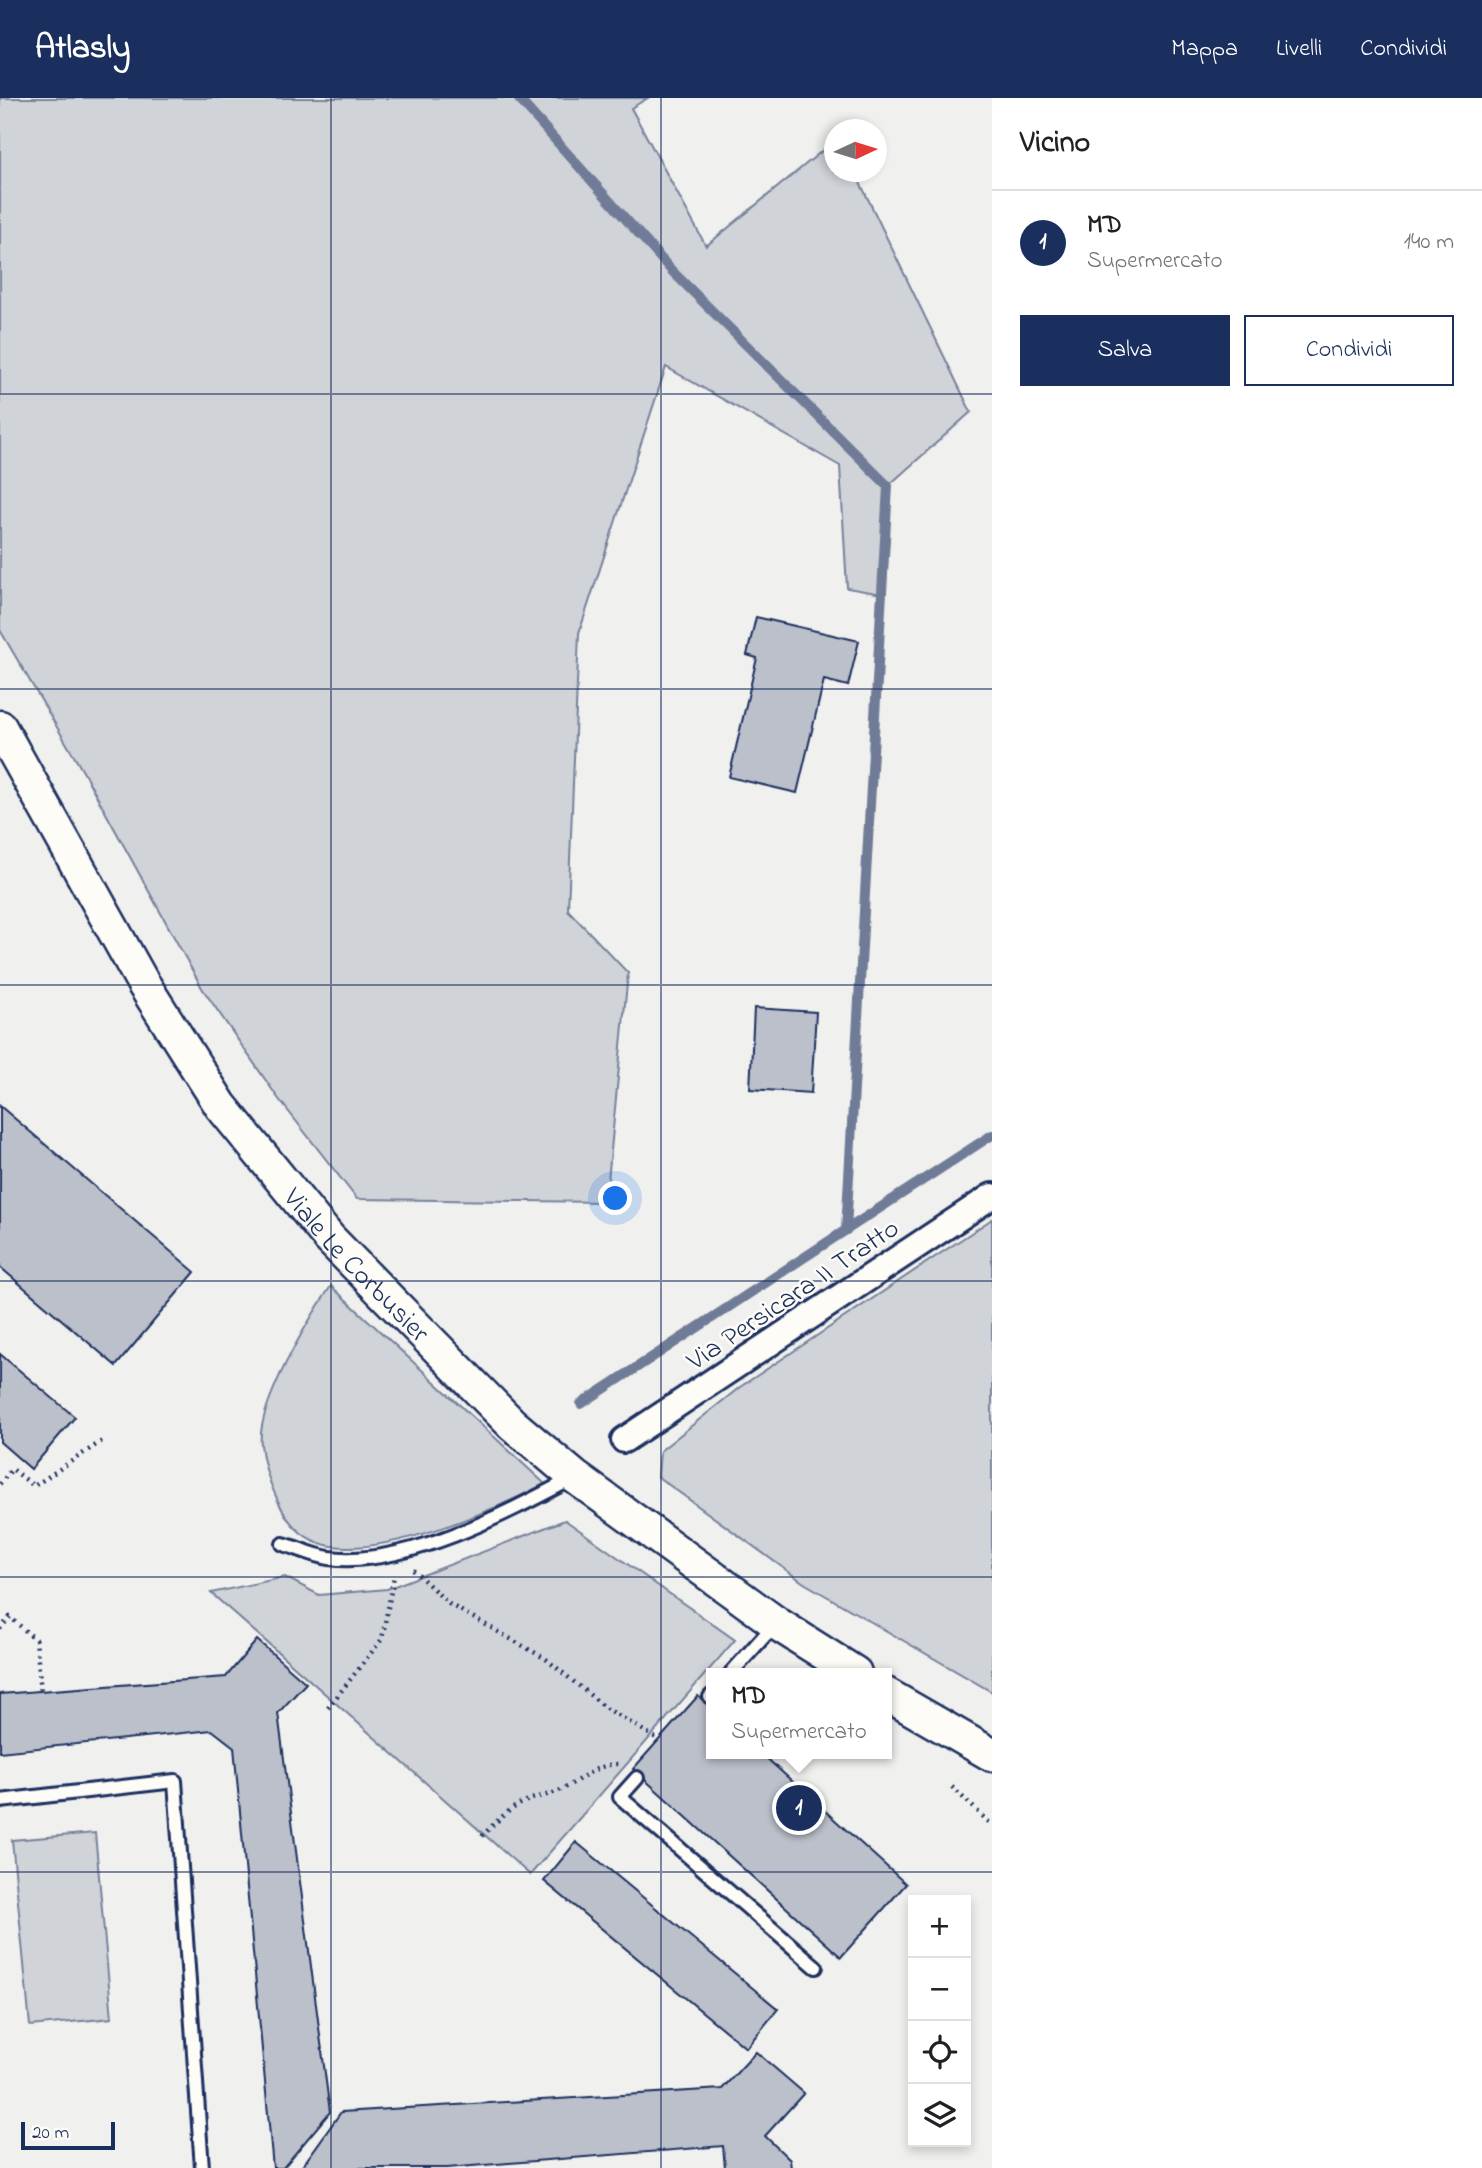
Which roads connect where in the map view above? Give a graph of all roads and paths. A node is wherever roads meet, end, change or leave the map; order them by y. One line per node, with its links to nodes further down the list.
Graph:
1 (0, 727): 5 (street, Viale Le Corbusier)
2 (992, 1196): 4 (street, Via Persicara II Tratto)
3 (105, 1439): 6 (path)
4 (624, 1440)
5 (575, 1477): 8 (lane); 9 (street, Viale Le Corbusier)
6 (0, 1484)
7 (283, 1544): 8 (lane)
8 (398, 1554): 15 (path); 16 (path)
9 (776, 1623): 11 (lane); 12 (street, Viale Le Corbusier)
10 (0, 1629): 13 (path)
11 (736, 1668)
12 (847, 1668)
13 (41, 1691)
14 (892, 1697): 17 (street)
15 (328, 1708)
16 (656, 1738)
17 (992, 1755)
18 (636, 1778): 22 (path); 23 (lane)
19 (952, 1787): 21 (path)
20 (0, 1801): 24 (lane)
21 (992, 1825)
22 (482, 1836)
23 (816, 1967)
24 (202, 2168)

